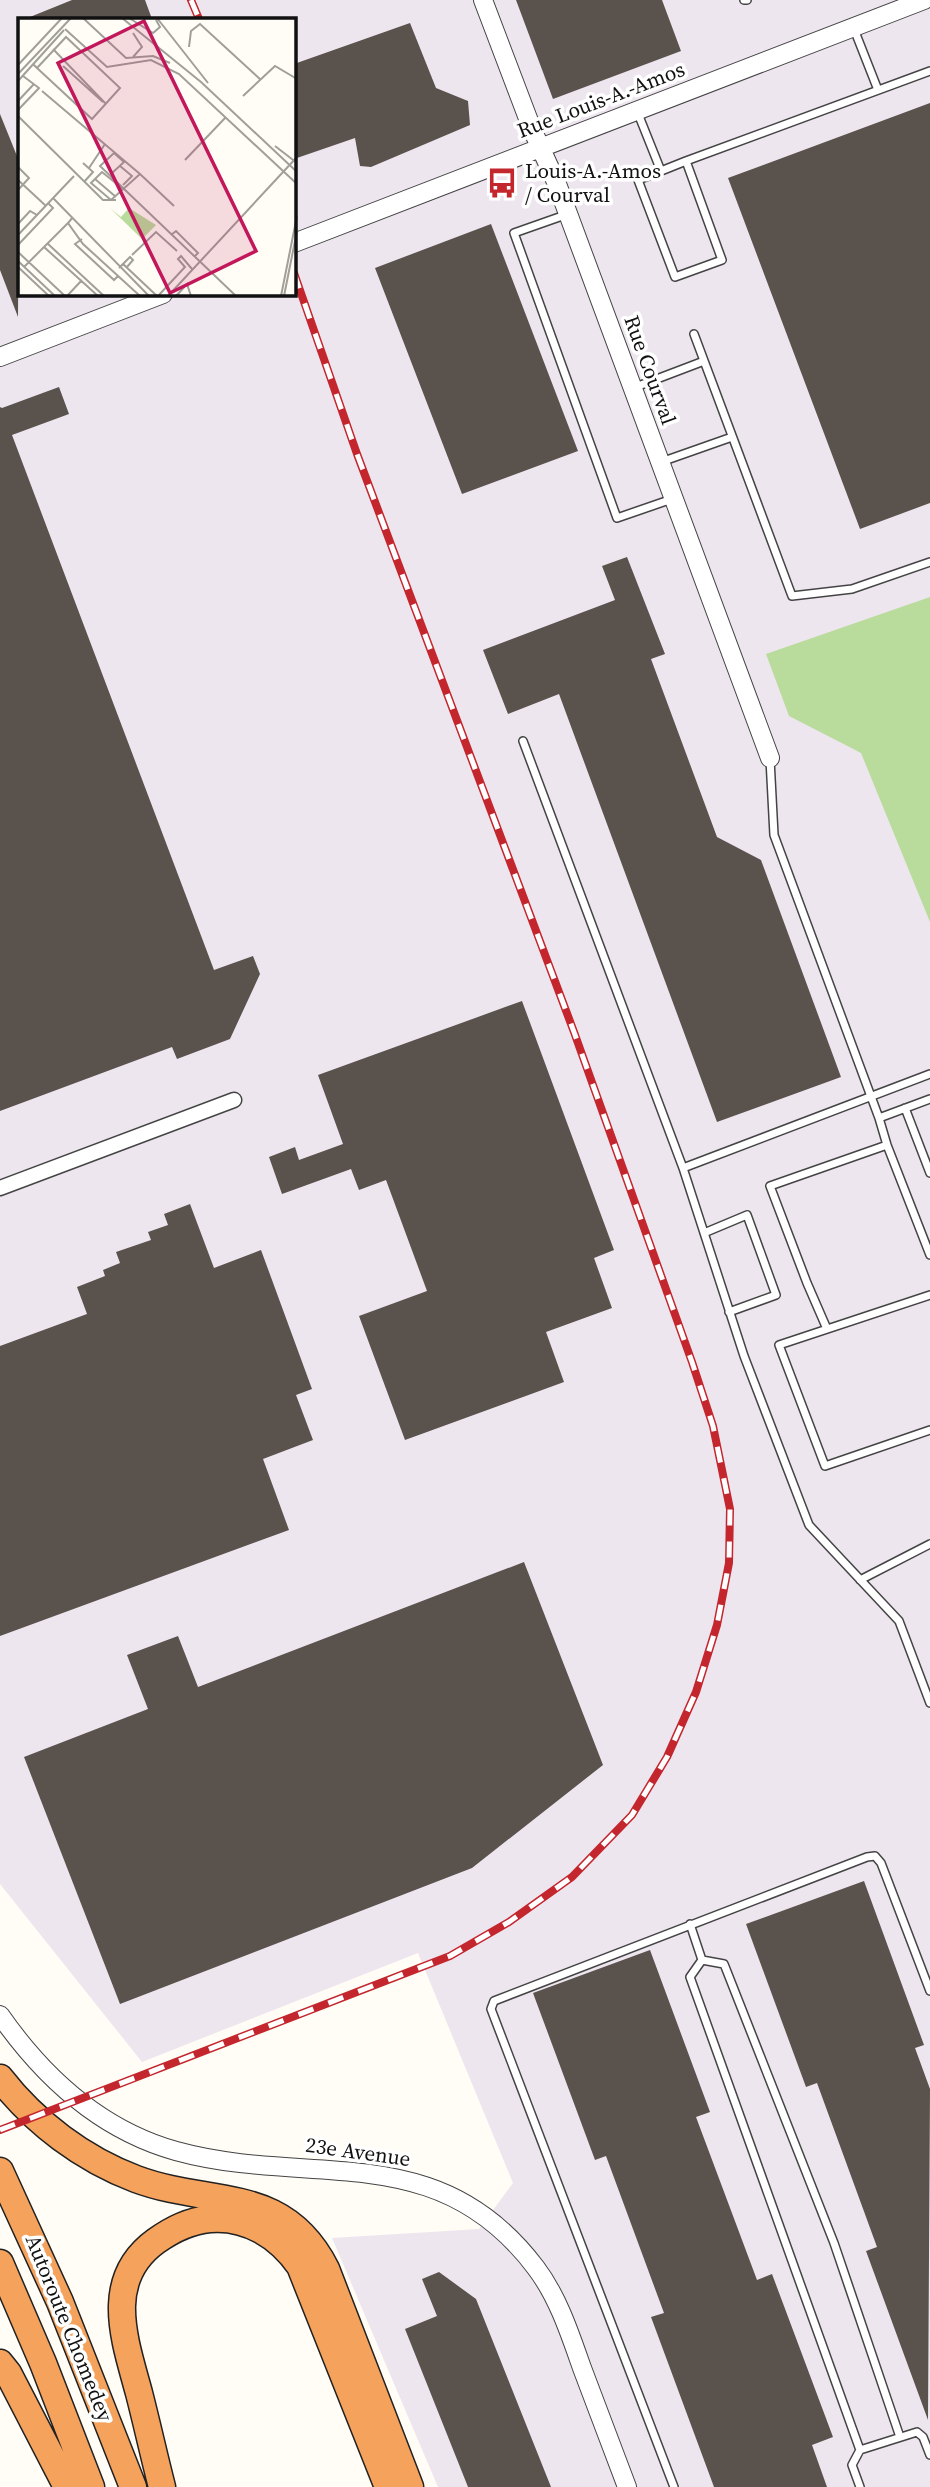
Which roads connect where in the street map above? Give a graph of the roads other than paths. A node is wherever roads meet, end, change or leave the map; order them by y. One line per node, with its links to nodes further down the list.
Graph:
1 (483, 0): 7 (street, Rue Courval)
2 (924, 0): 3 (street, Rue Louis-A.-Amos)
3 (854, 27): 5 (lane); 6 (street, Rue Louis-A.-Amos)
4 (930, 71): 5 (lane)
5 (878, 90): 8 (lane)
6 (637, 110): 7 (street, Rue Louis-A.-Amos); 9 (lane)
7 (540, 148): 10 (street, Rue Courval); 11 (street, Rue Louis-A.-Amos)
8 (686, 161): 9 (lane); 9 (lane)
9 (661, 171)
10 (569, 214): 16 (street, Rue Courval); 19 (lane)
11 (296, 242)
12 (158, 296): 14 (street)
13 (694, 334): 15 (lane)
14 (0, 356)
15 (704, 361): 16 (lane); 17 (lane)
16 (633, 388): 18 (street, Rue Courval)
17 (732, 437): 18 (lane); 20 (lane)
18 (660, 463): 19 (street, Rue Courval)
19 (673, 498): 22 (street, Rue Courval)
20 (930, 562)
21 (523, 741): 30 (lane)
22 (770, 758): 24 (lane)
23 (930, 1074): 24 (lane)
24 (871, 1098): 28 (lane); 30 (lane)
25 (930, 1098): 27 (lane)
26 (234, 1100): 32 (street)
27 (905, 1108): 28 (lane); 31 (lane)
28 (879, 1118): 29 (lane)
29 (887, 1145): 34 (lane); 37 (lane)
30 (683, 1168): 33 (lane)
31 (930, 1173)
32 (0, 1188)
33 (704, 1233): 36 (lane); 36 (lane)
34 (930, 1255)
35 (930, 1295): 37 (lane)
36 (729, 1312): 40 (lane)
37 (827, 1329): 38 (lane)
38 (930, 1430)
39 (930, 1544): 40 (lane)
40 (860, 1580): 41 (lane)
41 (930, 1703)
42 (690, 1924): 43 (lane); 44 (lane); 60 (lane)
43 (702, 1960): 50 (lane); 51 (lane)
44 (930, 1991)
45 (0, 2015): 59 (street, 23e Avenue)
46 (0, 2078): 58 (highway)
47 (0, 2171): 55 (highway, Autoroute Chomedey)
48 (0, 2263): 54 (highway, Autoroute Chomedey)
49 (0, 2363): 53 (highway)
50 (900, 2437): 51 (lane); 52 (lane)
51 (860, 2450): 61 (lane)
52 (930, 2455)
53 (67, 2487)
54 (90, 2487)
55 (133, 2487)
56 (162, 2487): 57 (highway)
57 (388, 2487)
58 (410, 2487)
59 (627, 2487)
60 (674, 2487)
61 (860, 2487)

